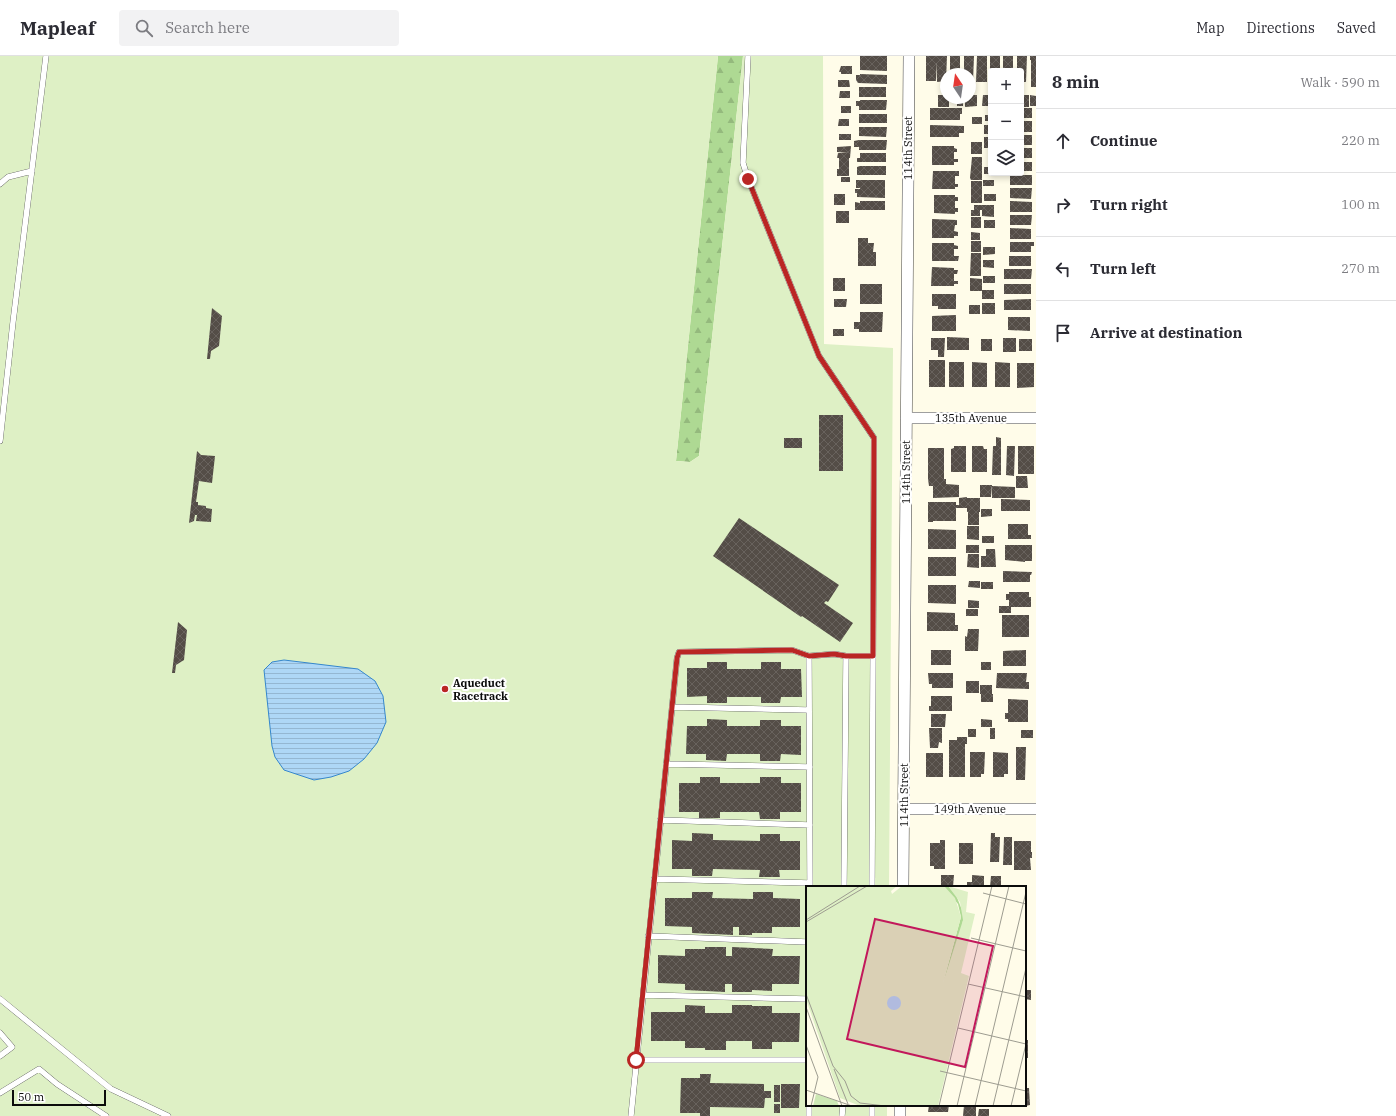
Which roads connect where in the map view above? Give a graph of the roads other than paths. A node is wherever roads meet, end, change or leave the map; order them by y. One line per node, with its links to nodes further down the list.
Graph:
1 (46, 56): 4 (lane)
2 (748, 56): 11 (lane)
3 (909, 56): 6 (street, 114th Street)
4 (32, 171): 5 (lane); 8 (lane)
5 (0, 184)
6 (906, 418): 7 (street, 135th Avenue); 16 (street, 114th Street)
7 (1036, 418)
8 (0, 440)
9 (809, 656): 10 (lane); 12 (lane); 13 (lane)
10 (846, 656): 11 (lane); 22 (lane)
11 (873, 656): 23 (lane)
12 (672, 707): 13 (lane); 14 (lane)
13 (809, 710): 15 (lane)
14 (666, 764): 15 (lane); 18 (lane)
15 (810, 767): 19 (lane)
16 (904, 809): 17 (street, 149th Avenue); 24 (street, 114th Street)
17 (1036, 809)
18 (660, 820): 19 (lane); 20 (lane)
19 (810, 826): 21 (lane)
20 (654, 879): 21 (lane); 25 (lane)
21 (810, 885)
22 (844, 886)
23 (872, 886)
24 (903, 886)
25 (648, 936): 26 (lane); 27 (lane)
26 (806, 942)
27 (643, 995): 29 (lane); 32 (lane)
28 (0, 999): 37 (lane)
29 (806, 999)
30 (0, 1033): 31 (lane)
31 (0, 1056)
32 (636, 1060): 33 (lane); 38 (lane)
33 (806, 1060)
34 (0, 1093): 36 (lane)
35 (843, 1106): 39 (lane)
36 (102, 1115)
37 (168, 1116)
38 (631, 1116)
39 (842, 1116)

